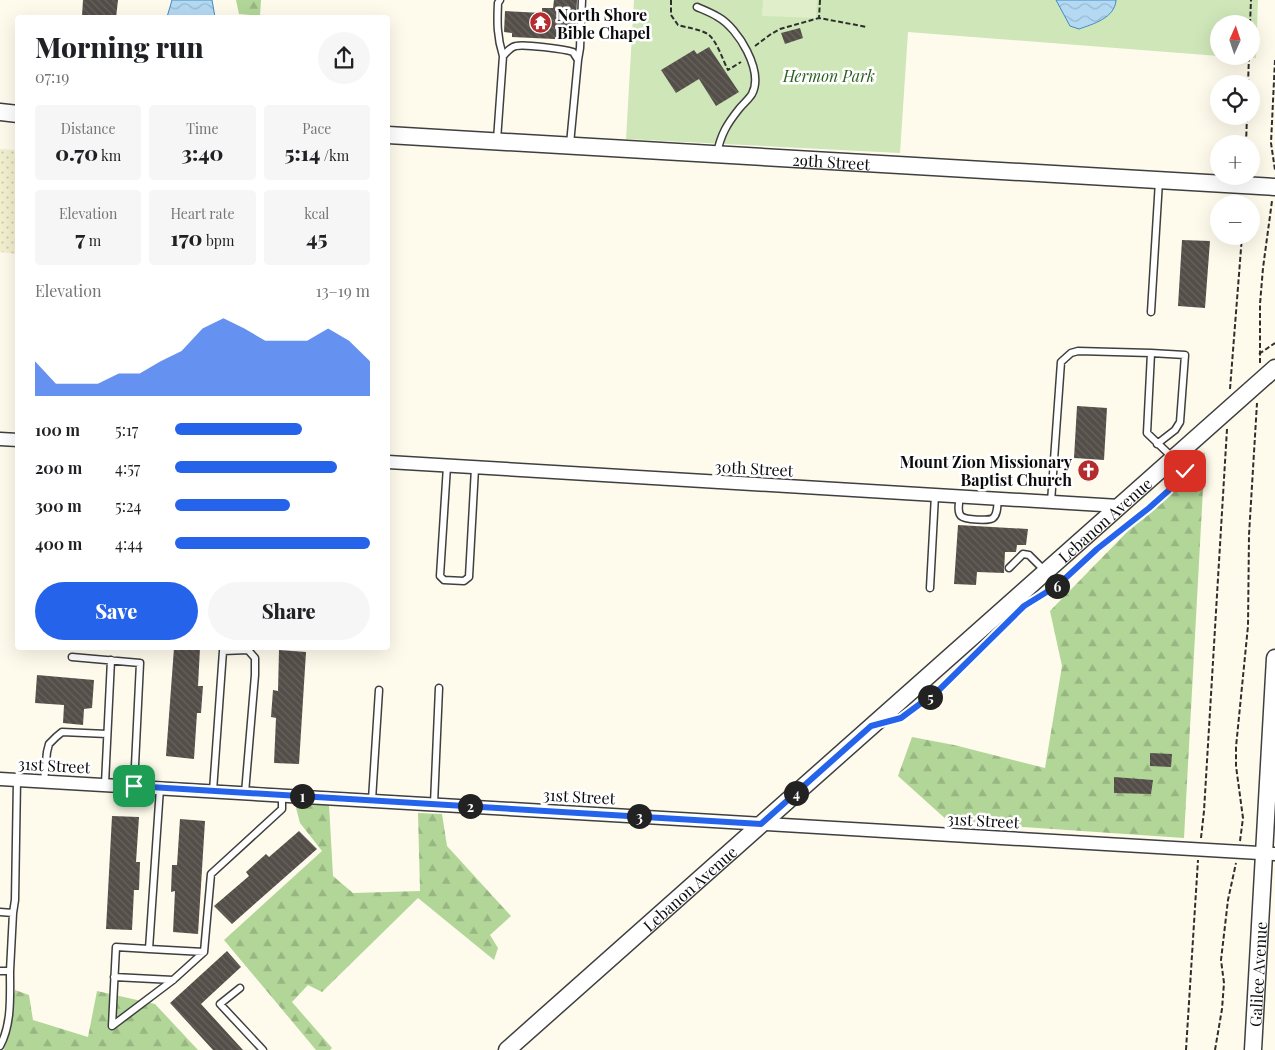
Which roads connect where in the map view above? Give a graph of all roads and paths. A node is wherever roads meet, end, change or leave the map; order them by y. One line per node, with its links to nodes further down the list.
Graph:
1 (500, 0): 11 (lane)
2 (582, 0): 12 (lane)
3 (671, 0): 10 (path)
4 (820, 0): 8 (path)
5 (1251, 0): 7 (path)
6 (697, 7): 10 (lane)
7 (1250, 15)
8 (819, 18): 9 (path); 10 (path)
9 (866, 27)
10 (748, 55): 19 (lane)
11 (503, 56): 12 (lane); 17 (lane)
12 (578, 60): 18 (lane)
13 (1275, 60): 20 (path)
14 (0, 112): 15 (street)
15 (15, 114)
16 (390, 135): 17 (street, 29th Street)
17 (497, 142): 18 (street, 29th Street)
18 (570, 146): 19 (street, 29th Street)
19 (716, 154): 21 (street, 29th Street)
20 (1275, 170)
21 (1159, 180): 22 (street, 29th Street); 24 (lane)
22 (1274, 192): 27 (path)
23 (1241, 245): 29 (path)
24 (1150, 312)
25 (1275, 343): 27 (path)
26 (1151, 353): 34 (lane); 34 (lane); 43 (lane)
27 (1259, 354): 28 (path)
28 (1267, 367): 35 (street, Lebanon Avenue)
29 (1230, 392)
30 (1258, 397): 70 (path)
31 (1221, 430): 69 (path)
32 (0, 440): 33 (street)
33 (15, 440)
34 (1158, 444): 35 (lane)
35 (1173, 458): 44 (street, Lebanon Avenue)
36 (1195, 458): 48 (path)
37 (390, 462): 38 (street, 30th Street)
38 (447, 466): 39 (street, 30th Street); 39 (lane)
39 (475, 468): 40 (street, 30th Street)
40 (935, 495): 41 (street, 30th Street); 47 (lane)
41 (960, 496): 42 (street, 30th Street); 42 (lane)
42 (998, 499): 43 (street, 30th Street)
43 (1051, 502): 44 (street, 30th Street)
44 (1119, 506): 46 (street, Lebanon Avenue)
45 (1009, 568): 46 (lane)
46 (1046, 571): 68 (street, Lebanon Avenue)
47 (930, 588)
48 (1032, 602)
49 (984, 646): 55 (path)
50 (72, 657): 52 (lane)
51 (1275, 658): 71 (street, Galilee Avenue)
52 (111, 660): 56 (lane); 61 (lane)
53 (439, 688): 67 (lane)
54 (378, 690): 66 (lane)
55 (909, 712)
56 (107, 734): 59 (lane); 60 (lane)
57 (0, 779): 58 (street, 31st Street)
58 (18, 780): 59 (street, 31st Street); 75 (lane)
59 (44, 781): 60 (street, 31st Street)
60 (105, 784): 61 (street, 31st Street)
61 (134, 786): 62 (street, 31st Street)
62 (160, 788): 63 (street, 31st Street); 76 (lane)
63 (213, 791): 64 (street, 31st Street); 64 (lane)
64 (245, 793): 65 (street, 31st Street)
65 (282, 795): 66 (street, 31st Street); 77 (lane)
66 (372, 800): 67 (street, 31st Street)
67 (434, 804): 68 (street, 31st Street)
68 (761, 824): 71 (street, 31st Street); 85 (street, Lebanon Avenue)
69 (1200, 841)
70 (1239, 843)
71 (1269, 854): 88 (street, Galilee Avenue)
72 (1198, 857): 86 (path)
73 (1236, 863): 87 (path)
74 (0, 912): 75 (lane)
75 (13, 913): 79 (lane)
76 (149, 949): 77 (lane); 80 (lane)
77 (204, 952): 81 (lane)
78 (0, 971): 79 (lane)
79 (10, 971): 83 (lane)
80 (114, 977): 81 (lane); 81 (lane)
81 (173, 980)
82 (240, 988): 84 (lane)
83 (0, 1046)
84 (263, 1050)
85 (507, 1050)
86 (1186, 1050)
87 (1215, 1050)
88 (1253, 1050)

